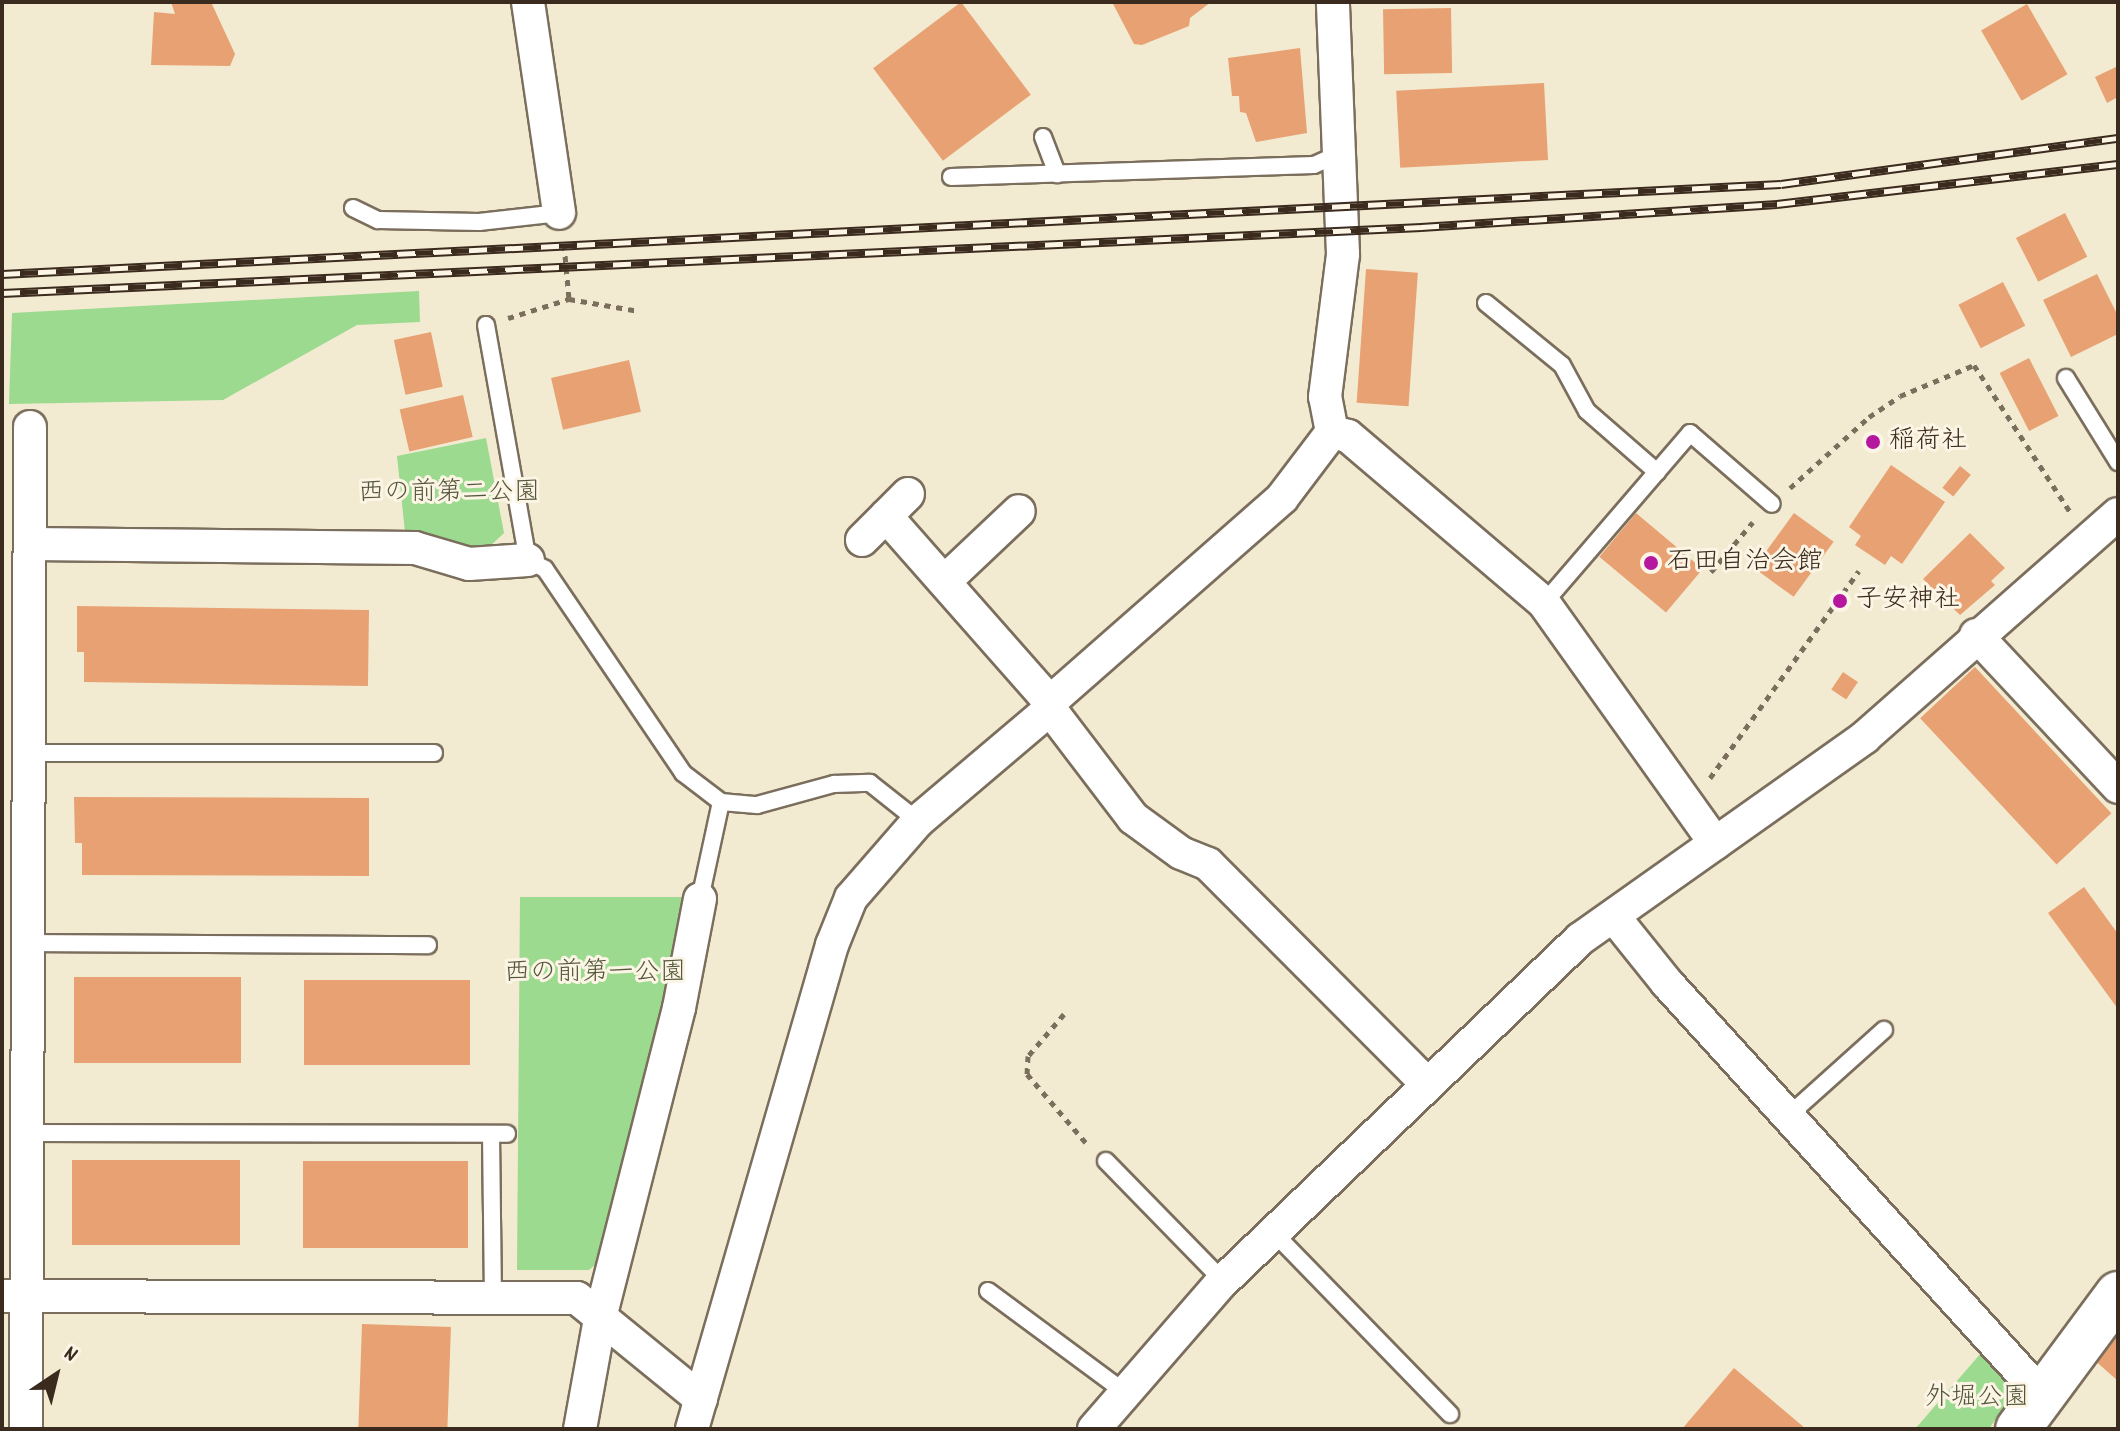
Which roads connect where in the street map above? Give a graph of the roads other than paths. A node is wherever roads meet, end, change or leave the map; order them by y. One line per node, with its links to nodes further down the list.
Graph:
1 (528, 2): 8 (street)
2 (1333, 2): 4 (street)
3 (1043, 137): 5 (lane)
4 (1341, 153): 5 (lane); 13 (street)
5 (1057, 174): 6 (lane)
6 (951, 177)
7 (353, 208): 8 (lane)
8 (559, 213)
9 (1486, 303): 15 (lane)
10 (486, 325): 20 (lane)
11 (2066, 378): 14 (lane)
12 (30, 427): 21 (street)
13 (1332, 432): 23 (street); 25 (street)
14 (2118, 462)
15 (1657, 472): 16 (lane); 23 (lane)
16 (1772, 504)
17 (2118, 514): 24 (street)
18 (1010, 531): 22 (street)
19 (862, 540): 22 (street)
20 (528, 560): 21 (street); 29 (lane)
21 (21, 562): 26 (street)
22 (946, 580): 25 (street)
23 (1544, 603): 31 (street)
24 (1976, 635): 28 (street); 31 (street)
25 (1050, 706): 30 (street); 37 (street)
26 (29, 753): 27 (lane); 34 (street)
27 (434, 753)
28 (2118, 787)
29 (721, 802): 30 (lane); 32 (lane)
30 (918, 821): 50 (street)
31 (1715, 843): 33 (street)
32 (700, 899): 47 (street)
33 (1614, 917): 37 (street); 38 (street)
34 (29, 943): 35 (lane); 39 (street)
35 (428, 945)
36 (1884, 1030): 38 (lane)
37 (1426, 1083): 41 (street)
38 (1788, 1116): 49 (street)
39 (29, 1133): 45 (street); 46 (lane)
40 (1106, 1161): 42 (lane)
41 (1273, 1232): 42 (street); 51 (lane)
42 (1223, 1281): 48 (street)
43 (988, 1291): 48 (lane)
44 (2118, 1294): 49 (street)
45 (15, 1296): 46 (street); 52 (street)
46 (493, 1298): 47 (street)
47 (601, 1314): 50 (street); 53 (street)
48 (1126, 1393): 54 (street)
49 (2029, 1412)
50 (697, 1414)
51 (1450, 1414)
52 (26, 1429)
53 (580, 1429)
54 (1094, 1429)

